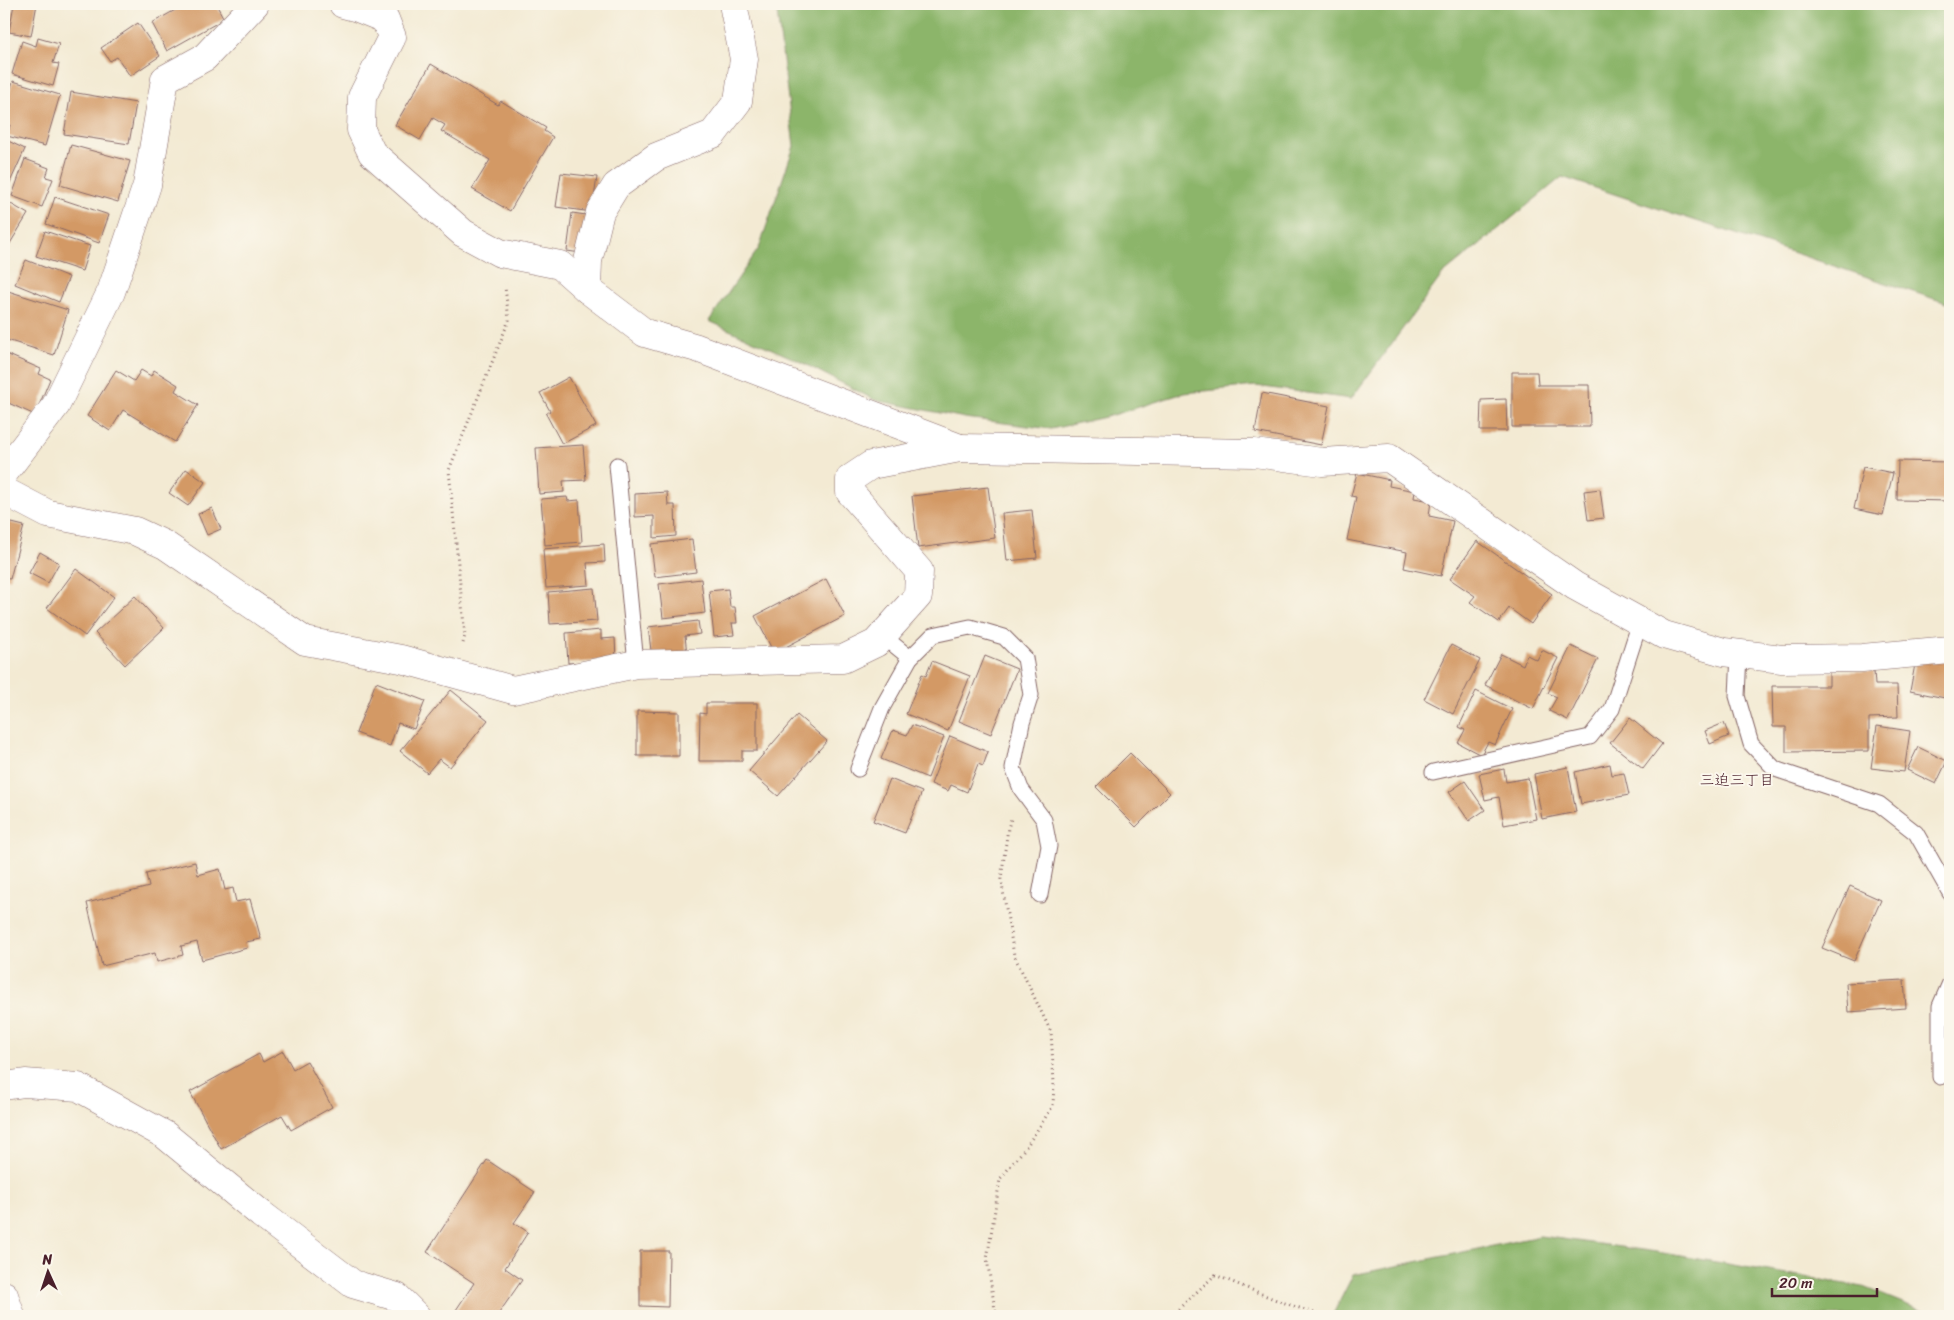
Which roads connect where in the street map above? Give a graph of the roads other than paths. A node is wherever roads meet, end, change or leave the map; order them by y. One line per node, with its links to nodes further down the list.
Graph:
1 (255, 4): 7 (street)
2 (343, 4): 4 (street)
3 (733, 4): 4 (street)
4 (587, 289): 5 (street)
5 (960, 448): 9 (street); 10 (street)
6 (617, 465): 14 (lane)
7 (4, 474)
8 (4, 491): 14 (street)
9 (1640, 622): 12 (street); 16 (lane)
10 (883, 636): 13 (lane); 14 (street)
11 (1950, 650): 12 (street)
12 (1739, 654): 17 (lane)
13 (910, 658): 15 (lane); 18 (lane)
14 (636, 664)
15 (858, 769)
16 (1433, 772)
17 (1950, 893)
18 (1040, 895)
19 (1950, 983): 20 (lane)
20 (1940, 1077)
21 (4, 1086): 24 (street)
22 (4, 1295): 23 (street)
23 (11, 1316)
24 (416, 1316)

